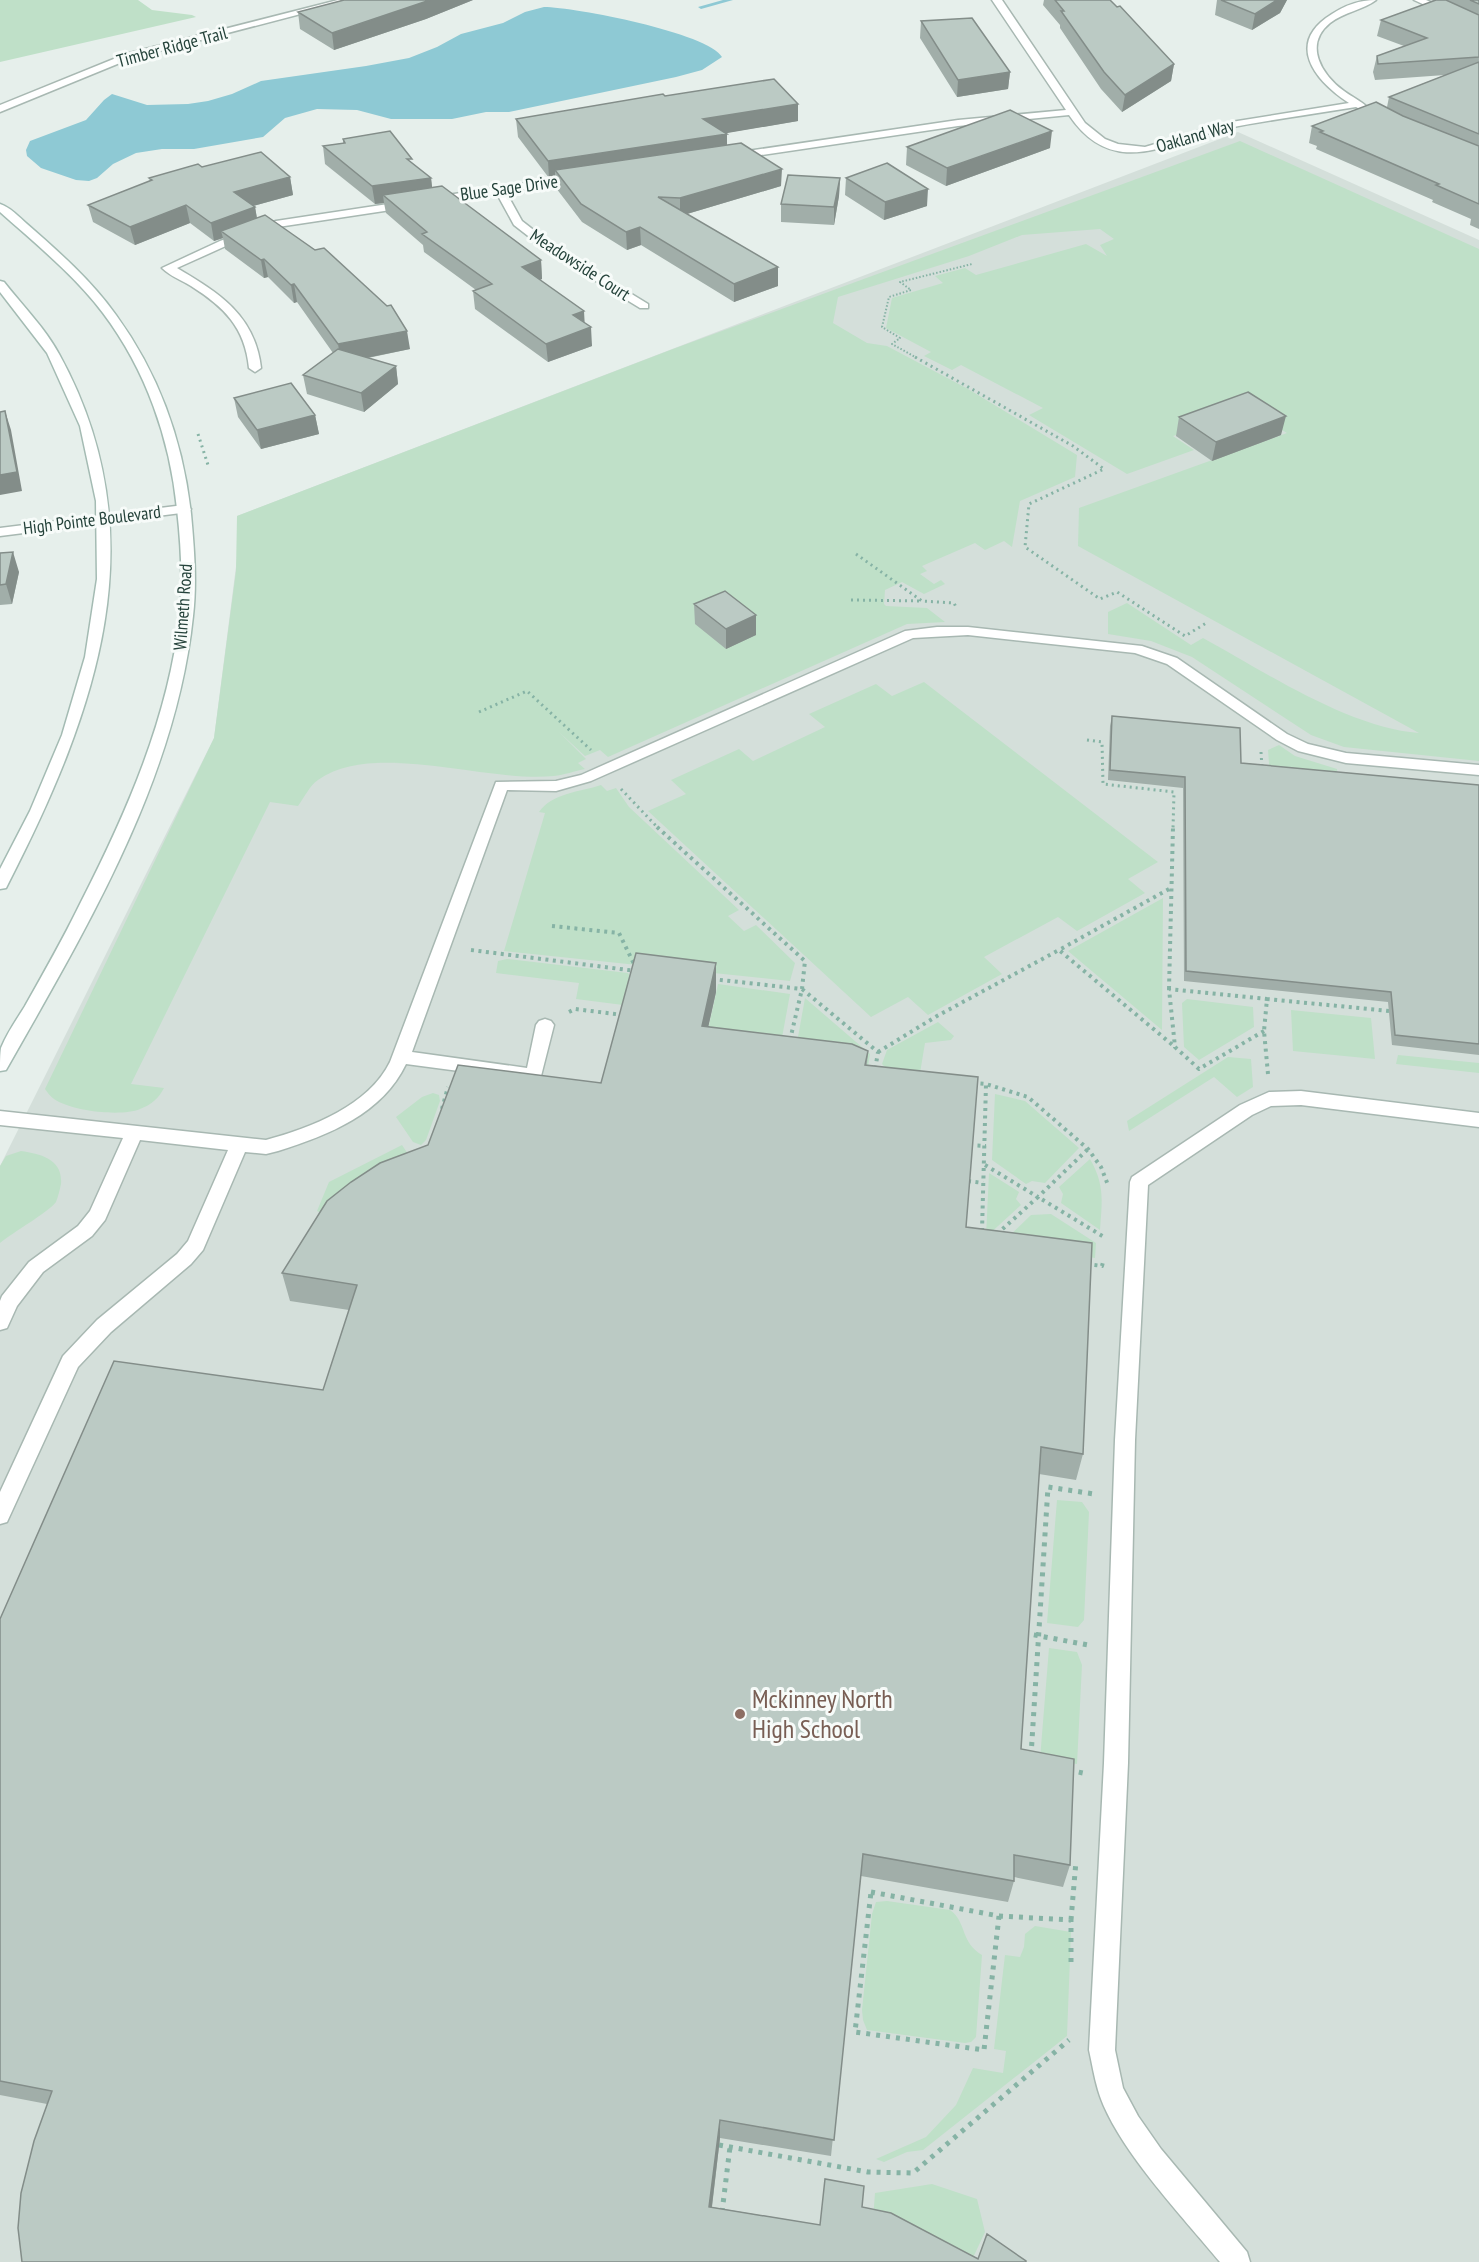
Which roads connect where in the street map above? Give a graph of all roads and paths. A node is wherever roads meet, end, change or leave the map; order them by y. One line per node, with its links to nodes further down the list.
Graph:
1 (349, 0): 7 (street, Timber Ridge Trail)
2 (997, 0): 9 (street, Oakland Way)
3 (1371, 0): 6 (street)
4 (1418, 0): 5 (street)
5 (1479, 27)
6 (1358, 104): 8 (street); 9 (street, Oakland Way)
7 (0, 109)
8 (1370, 111)
9 (1071, 112): 10 (street)
10 (723, 157)
11 (594, 176): 12 (street, Blue Sage Drive)
12 (500, 190): 16 (street, Meadowside Court); 17 (street, Blue Sage Drive)
13 (0, 207): 18 (street, Wilmeth Road)
14 (972, 264): 24 (path)
15 (0, 284): 19 (street)
16 (644, 306)
17 (255, 368)
18 (184, 509): 19 (street, High Pointe Boulevard); 50 (street, Wilmeth Road)
19 (105, 519): 20 (street, High Pointe Boulevard); 30 (street)
20 (0, 532)
21 (856, 554): 23 (path)
22 (851, 600): 23 (path)
23 (922, 601): 25 (path)
24 (1208, 622)
25 (968, 632): 28 (street); 29 (street)
26 (479, 712): 28 (path)
27 (1087, 740): 31 (path)
28 (608, 768): 33 (street); 39 (path)
29 (1479, 770)
30 (0, 884)
31 (1170, 888): 34 (path); 38 (path)
32 (552, 926): 35 (path)
33 (441, 946): 35 (path); 48 (street)
34 (1059, 950): 46 (path); 47 (path)
35 (638, 971): 37 (path)
36 (708, 978): 39 (path)
37 (634, 980)
38 (1169, 988): 40 (path); 46 (path)
39 (802, 989): 45 (path); 47 (path)
40 (1267, 999): 42 (path); 44 (path)
41 (625, 1007): 43 (path)
42 (1389, 1011)
43 (545, 1025): 49 (street)
44 (1264, 1030): 46 (path); 54 (path)
45 (788, 1046)
46 (1175, 1047)
47 (878, 1052): 51 (path)
48 (401, 1057): 49 (street); 59 (street)
49 (455, 1064): 55 (path)
50 (0, 1065)
51 (884, 1073)
52 (965, 1082): 53 (path)
53 (986, 1084): 61 (path); 62 (path)
54 (1269, 1099): 57 (street); 90 (street)
55 (439, 1117)
56 (0, 1118): 58 (street)
57 (1479, 1120)
58 (135, 1132): 59 (street); 75 (street)
59 (240, 1143): 77 (street)
60 (970, 1145): 61 (path)
61 (986, 1146): 63 (path)
62 (1089, 1149): 66 (path); 67 (path)
63 (985, 1165): 65 (path); 67 (path)
64 (968, 1181): 65 (path)
65 (983, 1183): 70 (path)
66 (1107, 1194)
67 (1038, 1197): 69 (path); 71 (path)
68 (1105, 1226): 69 (path)
69 (1104, 1237): 72 (path)
70 (982, 1238)
71 (990, 1241)
72 (1104, 1247)
73 (1103, 1257): 74 (path)
74 (1080, 1263)
75 (0, 1322)
76 (1094, 1505): 80 (path)
77 (0, 1515)
78 (1024, 1633): 80 (path)
79 (1089, 1633): 80 (path)
80 (1040, 1637): 81 (path)
81 (1030, 1763)
82 (1062, 1769): 83 (path)
83 (1083, 1773)
84 (999, 1916): 84 (path); 85 (path)
85 (1071, 1968)
86 (1070, 2027): 88 (path)
87 (719, 2145): 88 (path)
88 (730, 2147): 89 (path)
89 (720, 2224)
90 (1237, 2262)

